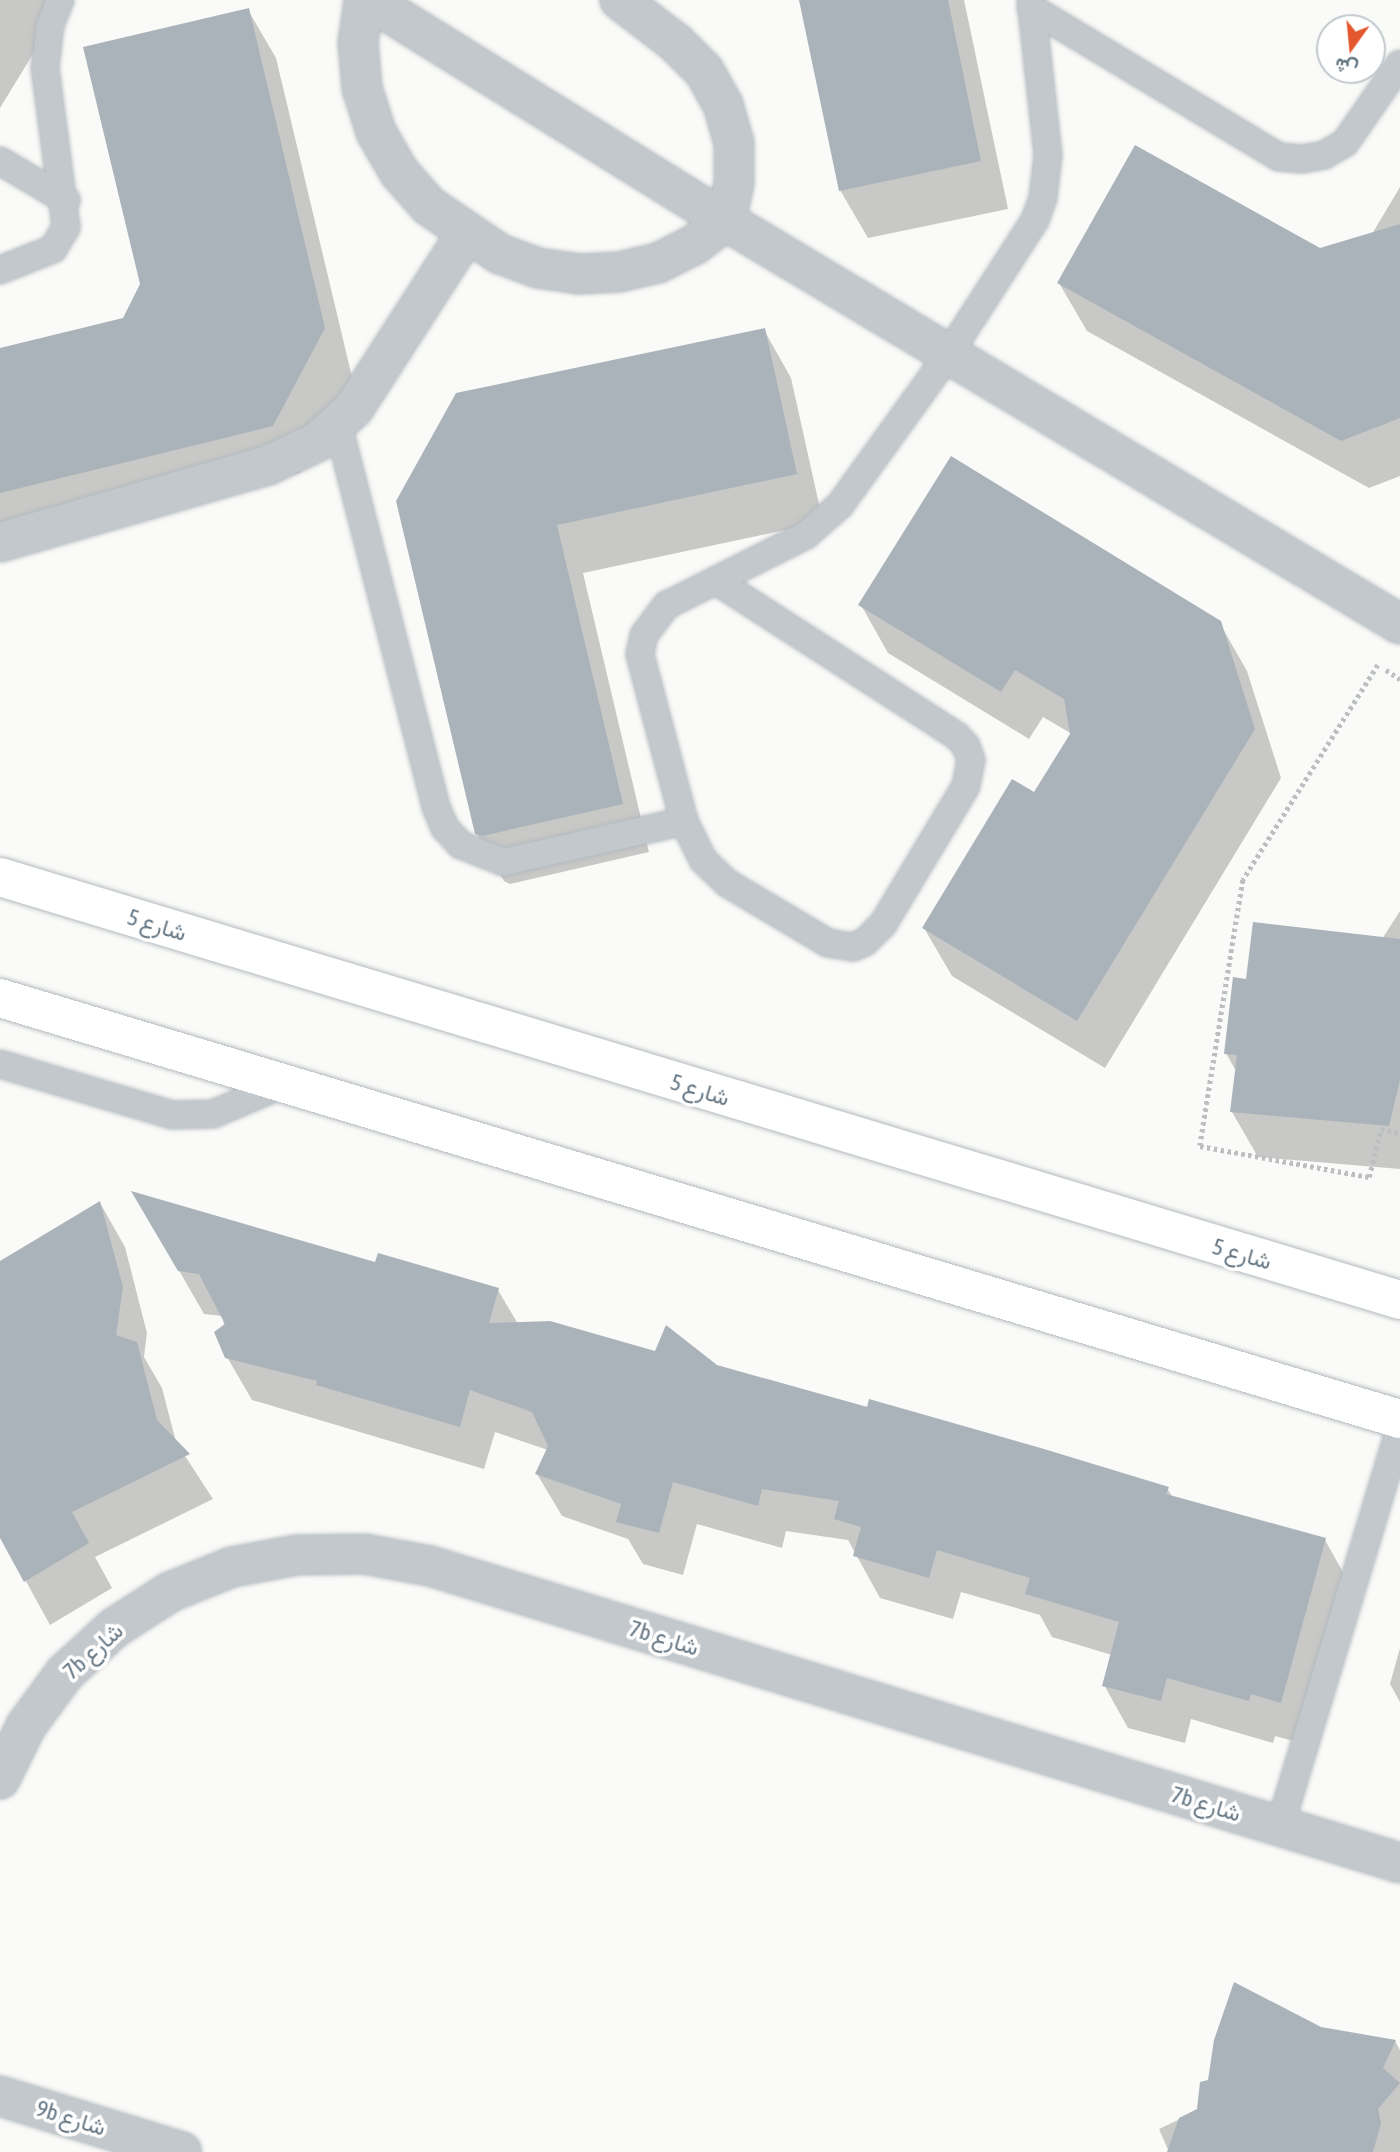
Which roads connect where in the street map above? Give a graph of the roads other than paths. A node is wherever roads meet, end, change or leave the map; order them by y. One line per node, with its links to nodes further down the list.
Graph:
1 (60, 0): 7 (lane)
2 (366, 0): 8 (street); 9 (street)
3 (620, 0): 8 (street)
4 (1031, 4): 5 (lane); 11 (lane)
5 (1400, 64)
6 (0, 161): 7 (lane)
7 (66, 201): 10 (lane)
8 (726, 221): 9 (street); 11 (street)
9 (466, 234): 12 (street)
10 (0, 270)
11 (948, 355): 14 (lane); 15 (street)
12 (338, 425): 13 (street); 16 (lane)
13 (0, 542)
14 (718, 582): 16 (lane); 16 (lane)
15 (1400, 624)
16 (684, 821)
17 (0, 877): 21 (street, شارع 5)
18 (0, 998): 20 (street)
19 (0, 1063): 20 (lane)
20 (284, 1084): 22 (street)
21 (1400, 1300)
22 (1400, 1419)
23 (1400, 1429): 25 (lane)
24 (0, 1779): 25 (street, 7b شارع)
25 (1280, 1826): 26 (street, 7b شارع)
26 (1400, 1863)
27 (0, 2096): 28 (street, 9b شارع)
28 (182, 2152)

